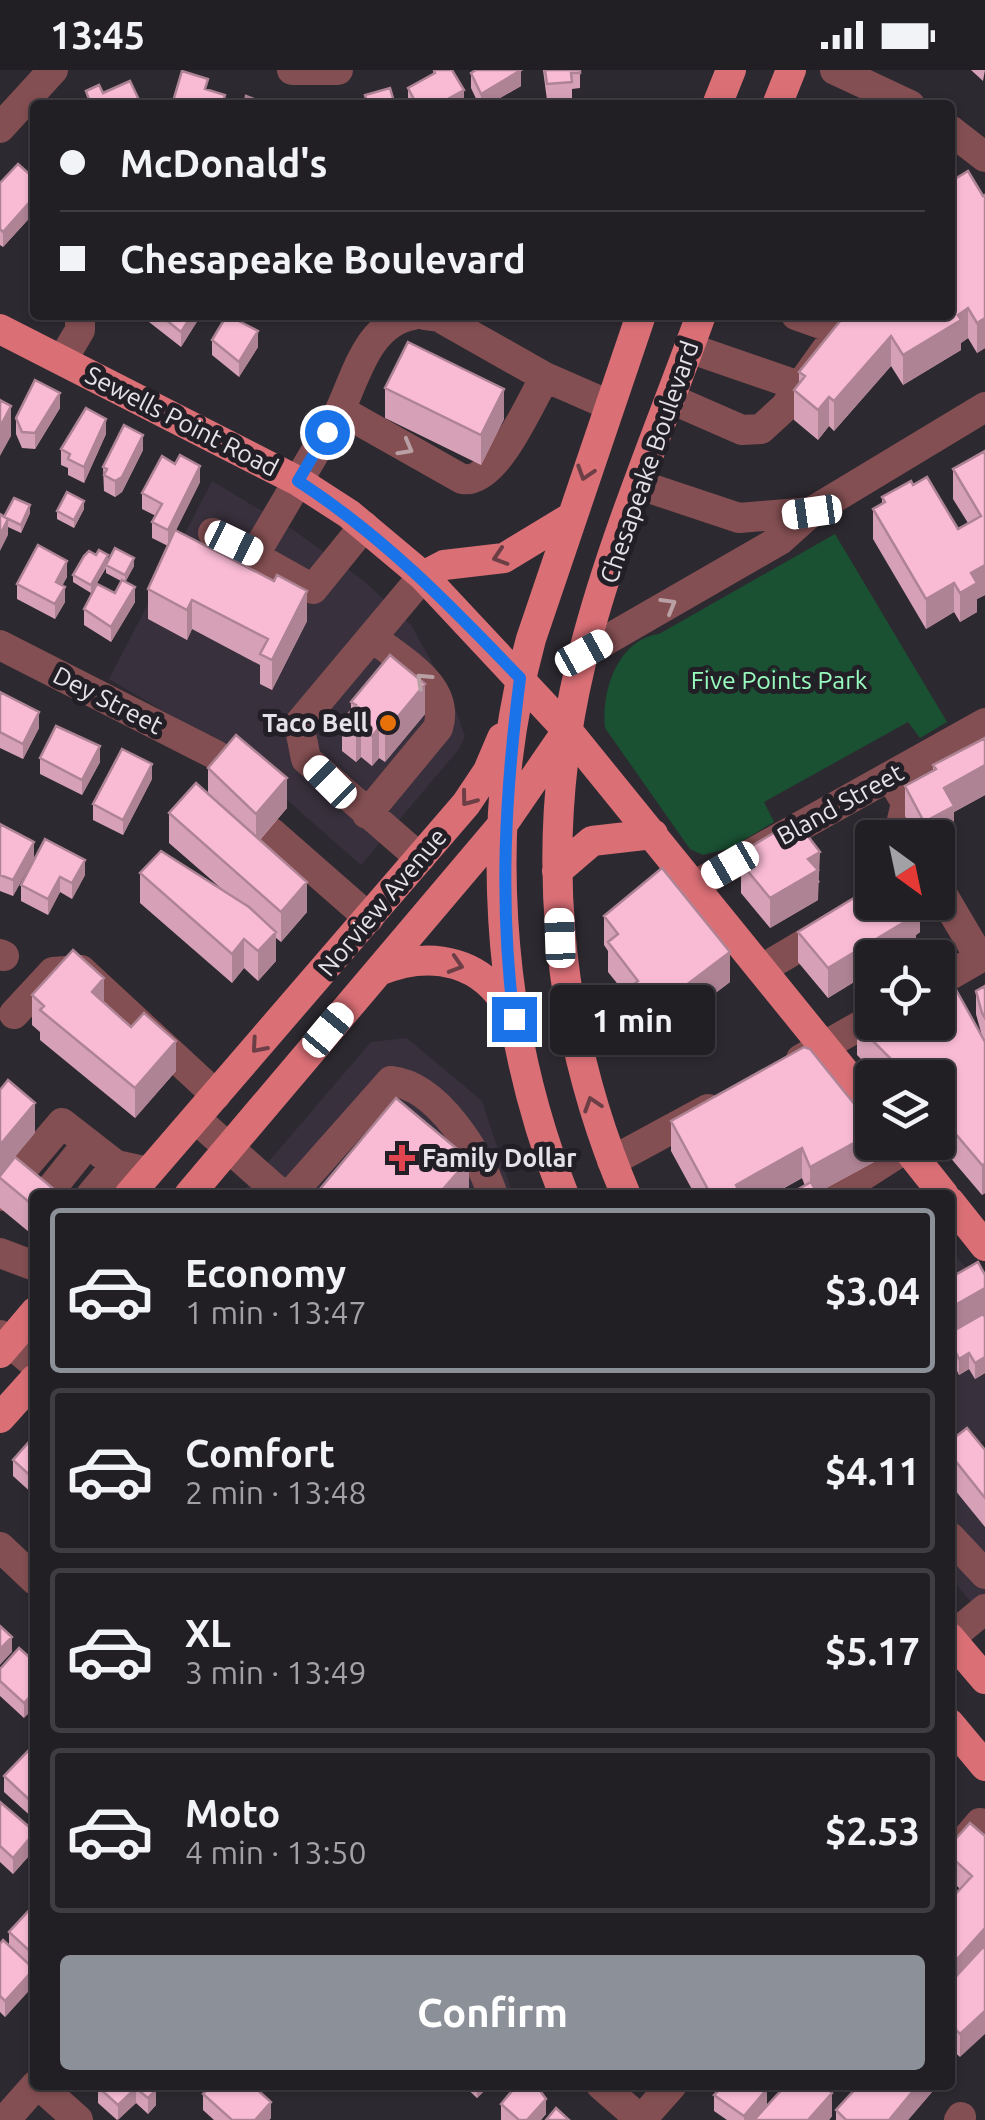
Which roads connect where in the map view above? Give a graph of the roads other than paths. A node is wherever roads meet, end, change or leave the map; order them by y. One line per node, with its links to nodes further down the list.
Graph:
1 (53, 70): 10 (street)
2 (292, 70): 3 (street)
3 (338, 70)
4 (732, 70): 7 (main road)
5 (791, 70): 8 (main road)
6 (835, 70): 9 (street)
7 (719, 100)
8 (779, 100)
9 (899, 100)
10 (0, 128)
11 (955, 134): 12 (street)
12 (985, 157)
13 (80, 320): 21 (street)
14 (400, 320): 27 (street)
15 (443, 320): 22 (street)
16 (639, 320): 25 (main road)
17 (699, 320): 20 (main road, Chesapeake Boulevard)
18 (846, 323): 23 (street)
19 (0, 328): 21 (main road, Sewells Point Road)
20 (690, 348): 23 (street); 24 (main road, Chesapeake Boulevard)
21 (63, 359): 28 (main road, Sewells Point Road)
22 (545, 377): 25 (street); 27 (street, one-way to 22)
23 (799, 386): 24 (street)
24 (671, 399): 29 (main road, Chesapeake Boulevard)
25 (609, 405): 31 (main road, one-way to 31)
26 (985, 406): 30 (street)
27 (340, 410): 28 (street)
28 (298, 481): 32 (main road, Sewells Point Road); 34 (street)
29 (640, 485): 30 (street); 38 (main road, Chesapeake Boulevard)
30 (812, 512): 38 (street, one-way to 30)
31 (570, 518): 35 (main road, one-way to 35); 39 (main road)
32 (364, 526): 34 (street); 35 (main road, Sewells Point Road)
33 (213, 533): 34 (street)
34 (255, 554)
35 (423, 576): 36 (street); 39 (main road, Sewells Point Road)
36 (372, 637): 44 (street); 44 (street, one-way to 36)
37 (0, 645): 42 (street, Dey Street)
38 (584, 653): 41 (main road, Chesapeake Boulevard)
39 (520, 678): 41 (main road, Sewells Point Road); 46 (main road); 49 (main road, Norview Avenue, one-way to 49)
40 (985, 723): 43 (street, Bland Street)
41 (567, 730): 46 (main road, Norview Avenue); 48 (main road, Sewells Point Road); 50 (main road, Chesapeake Boulevard)
42 (216, 755)
43 (891, 777): 45 (street); 51 (street, Bland Street)
44 (367, 814): 49 (street)
45 (902, 820)
46 (504, 824): 57 (main road, Norview Avenue); 60 (main road)
47 (272, 834): 54 (street)
48 (653, 834): 50 (main road); 51 (main road, Sewells Point Road)
49 (420, 858): 54 (main road, Norview Avenue)
50 (556, 871): 70 (main road, Chesapeake Boulevard, one-way to 50)
51 (695, 885): 56 (main road, Sewells Point Road)
52 (855, 913): 56 (street)
53 (955, 914): 55 (street)
54 (368, 918): 66 (main road, Norview Avenue, one-way to 66)
55 (982, 956): 58 (street)
56 (762, 969): 62 (main road, Sewells Point Road)
57 (376, 972): 60 (main road, one-way to 60); 69 (main road, Norview Avenue)
58 (955, 972)
59 (14, 1014): 66 (street)
60 (514, 1019): 81 (main road)
61 (855, 1029): 62 (street)
62 (824, 1046): 63 (street); 64 (main road, Sewells Point Road)
63 (774, 1074)
64 (855, 1085)
65 (740, 1092): 70 (street)
66 (216, 1095): 67 (main road, Norview Avenue)
67 (196, 1119): 69 (street); 74 (main road, Norview Avenue)
68 (88, 1144): 73 (street); 75 (street); 85 (street)
69 (228, 1148): 77 (main road, Norview Avenue); 78 (street)
70 (612, 1160): 82 (main road, Chesapeake Boulevard)
71 (884, 1160): 83 (street)
72 (915, 1160): 84 (main road)
73 (116, 1165): 74 (street); 76 (street)
74 (139, 1184)
75 (50, 1190)
76 (94, 1190)
77 (193, 1190)
78 (276, 1190)
79 (294, 1190): 80 (street)
80 (491, 1190)
81 (562, 1190)
82 (624, 1190)
83 (840, 1190)
84 (940, 1190)
85 (0, 1196)
86 (22, 1226): 87 (street)
87 (0, 1252): 88 (street)
88 (30, 1263)
89 (30, 1317): 90 (main road)
90 (3, 1343): 91 (street)
91 (30, 1361)
92 (30, 1385): 93 (main road)
93 (0, 1418)
94 (955, 1542): 96 (street)
95 (0, 1547): 97 (street)
96 (985, 1574)
97 (30, 1575)
98 (985, 1609): 99 (street)
99 (955, 1634)
100 (955, 1644): 101 (main road)
101 (985, 1679)
102 (955, 1730): 103 (main road)
103 (985, 1766)
104 (983, 1824): 105 (street)
105 (955, 1853)
106 (33, 2090): 110 (street)
107 (44, 2090): 111 (street)
108 (608, 2090): 112 (street)
109 (668, 2090): 112 (street)
110 (5, 2120)
111 (78, 2120)
112 (641, 2120)

